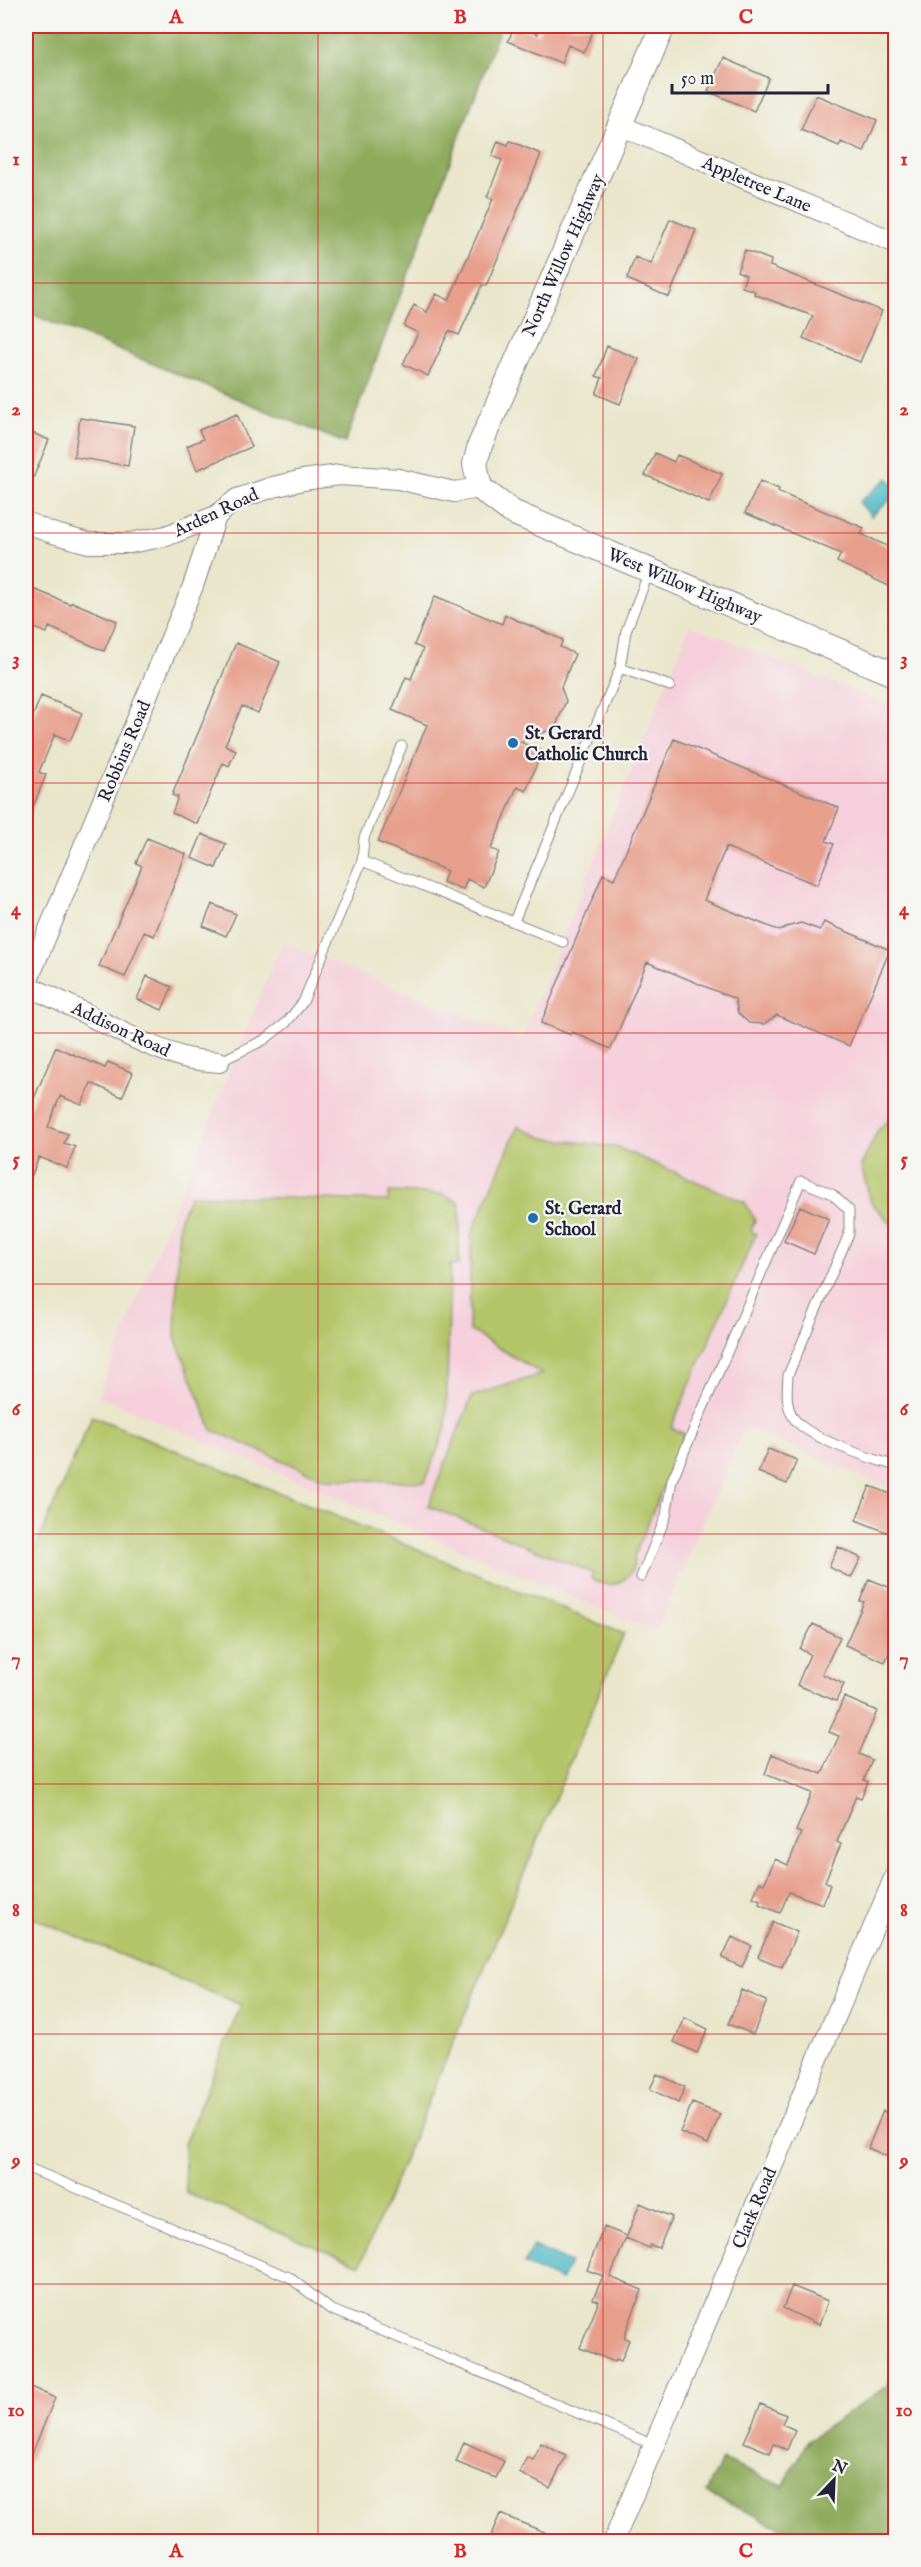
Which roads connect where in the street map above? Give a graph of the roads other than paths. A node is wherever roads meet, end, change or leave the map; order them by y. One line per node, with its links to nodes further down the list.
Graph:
1 (663, 26): 2 (street, North Willow Highway)
2 (619, 125): 3 (street, Appletree Lane); 4 (street, North Willow Highway)
3 (896, 243)
4 (480, 488): 5 (street, Arden Road); 7 (street, West Willow Highway)
5 (216, 516): 6 (street, Arden Road); 15 (street, Robbins Road)
6 (26, 522)
7 (650, 570): 8 (lane); 9 (street, West Willow Highway)
8 (620, 668): 10 (lane); 13 (lane)
9 (896, 675)
10 (670, 686)
11 (402, 746): 12 (lane)
12 (362, 861): 13 (lane); 16 (lane)
13 (514, 921): 14 (lane)
14 (563, 942)
15 (26, 985): 16 (street, Addison Road)
16 (219, 1062)
17 (896, 1466): 18 (lane)
18 (641, 1577)
19 (896, 1874): 21 (street, Clark Road)
20 (26, 2167): 21 (lane)
21 (654, 2445): 22 (street, Clark Road)
22 (613, 2541)

